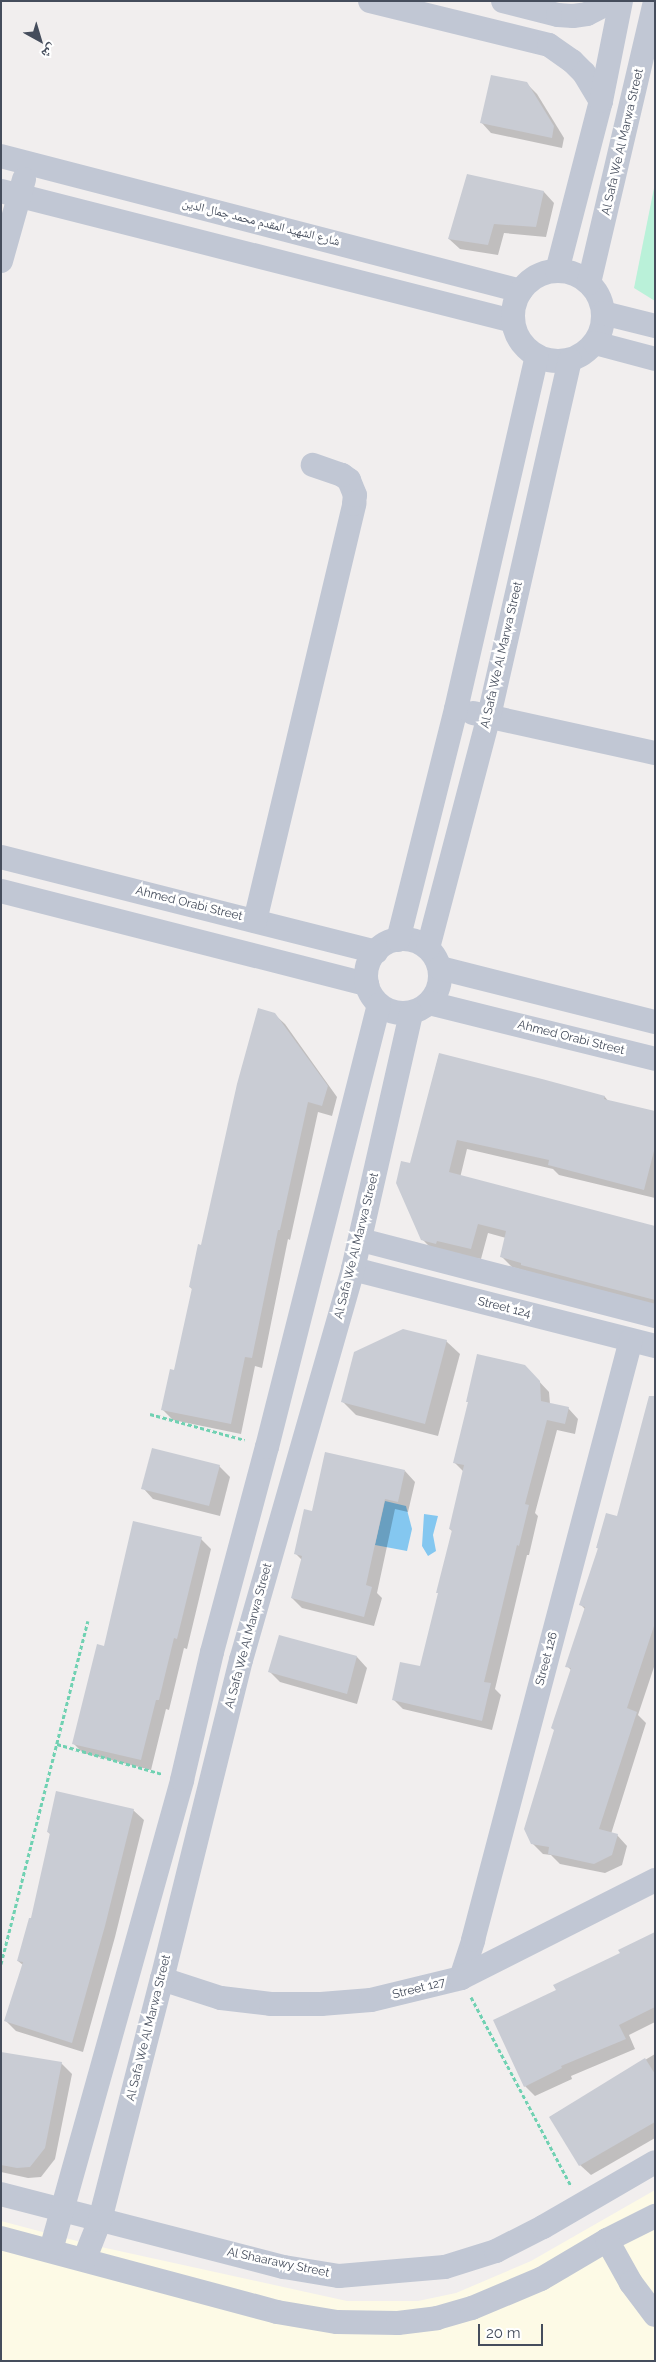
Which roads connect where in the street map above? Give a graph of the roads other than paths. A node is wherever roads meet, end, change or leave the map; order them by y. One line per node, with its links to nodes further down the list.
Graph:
1 (370, 1): 7 (street)
2 (503, 1): 6 (street)
3 (613, 1): 6 (street)
4 (621, 1): 8 (street)
5 (655, 2): 14 (street, Al Safa We Al Marwa Street)
6 (558, 15): 7 (street)
7 (549, 46): 8 (street)
8 (601, 101): 13 (street)
9 (1, 156): 10 (street, شارع الشهيد المقدم محمد جمال الدين)
10 (28, 163): 11 (street); 15 (street, شارع الشهيد المقدم محمد جمال الدين)
11 (10, 193): 12 (street); 17 (street)
12 (1, 261)
13 (557, 271): 14 (street); 15 (street)
14 (589, 283): 16 (street)
15 (521, 291): 17 (street)
16 (604, 313): 18 (street); 19 (street)
17 (513, 321): 20 (street)
18 (655, 326)
19 (595, 343): 21 (street); 22 (street)
20 (537, 356): 22 (street); 24 (street)
21 (655, 359)
22 (570, 360): 25 (street, Al Safa We Al Marwa Street)
23 (313, 465): 29 (street)
24 (456, 709): 25 (street); 30 (street)
25 (489, 716): 26 (street); 31 (street, Al Safa We Al Marwa Street)
26 (655, 753)
27 (1, 857): 29 (street, Ahmed Orabi Street)
28 (1, 891): 34 (street)
29 (255, 921): 32 (street, Ahmed Orabi Street)
30 (398, 940): 31 (street); 32 (street)
31 (428, 948): 33 (street)
32 (376, 952): 34 (street)
33 (440, 968): 36 (street); 37 (street)
34 (367, 984): 35 (street)
35 (380, 1005): 36 (street); 44 (street)
36 (420, 1008): 38 (street, Ahmed Orabi Street); 39 (street, Al Safa We Al Marwa Street)
37 (655, 1022)
38 (655, 1059)
39 (361, 1240): 40 (street, Al Safa We Al Marwa Street); 41 (street)
40 (354, 1269): 42 (street, Street 124); 45 (street, Al Safa We Al Marwa Street)
41 (655, 1316)
42 (631, 1340): 43 (street, Street 124); 47 (street, Street 126)
43 (655, 1346)
44 (212, 1652): 45 (street); 51 (street)
45 (241, 1660): 48 (street, Al Safa We Al Marwa Street)
46 (655, 1880): 47 (street, Street 127)
47 (461, 1978): 48 (street, Street 127)
48 (162, 1980): 53 (street, Al Safa We Al Marwa Street)
49 (655, 2162): 53 (street, Al Shaarawy Street)
50 (1, 2194): 51 (street, Al Shaarawy Street)
51 (63, 2210): 53 (street, Al Shaarawy Street); 56 (street)
52 (655, 2216): 55 (street)
53 (100, 2220): 57 (street, Al Safa We Al Marwa Street)
54 (1, 2238): 56 (street)
55 (607, 2240): 57 (street); 58 (street)
56 (51, 2250): 57 (street)
57 (85, 2258)
58 (655, 2315)

